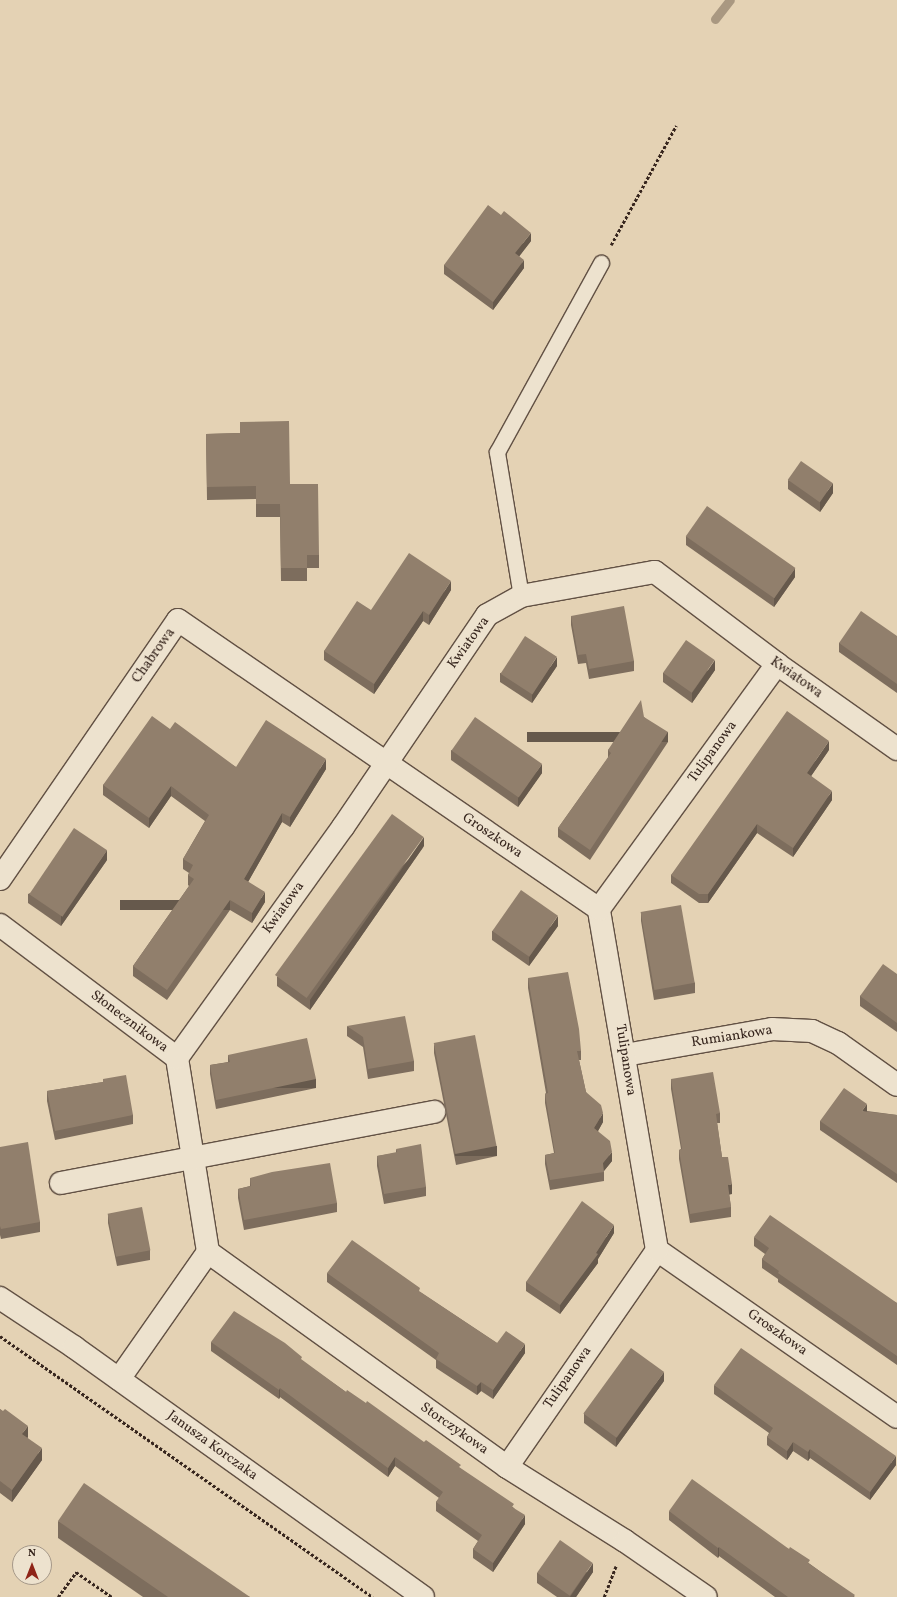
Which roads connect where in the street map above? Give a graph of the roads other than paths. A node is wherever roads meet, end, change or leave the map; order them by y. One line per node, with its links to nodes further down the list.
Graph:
1 (601, 263): 2 (lane)
2 (521, 596): 3 (street, Kwiatowa); 5 (street, Kwiatowa)
3 (777, 664): 4 (street, Kwiatowa); 7 (street, Tulipanowa)
4 (897, 749)
5 (385, 763): 6 (street, Chabrowa); 7 (street, Groszkowa); 10 (street, Kwiatowa)
6 (0, 879)
7 (599, 909): 9 (street, Tulipanowa)
8 (0, 925): 10 (street, Słonecznikowa)
9 (625, 1055): 11 (street, Rumiankowa); 15 (street, Tulipanowa)
10 (177, 1058): 13 (street, Słonecznikowa)
11 (897, 1085)
12 (434, 1112): 13 (street)
13 (192, 1158): 14 (street); 16 (street, Słonecznikowa)
14 (62, 1183)
15 (657, 1250): 19 (street, Groszkowa); 20 (street, Tulipanowa)
16 (208, 1252): 18 (street); 20 (street, Storczykowa)
17 (0, 1298): 18 (street, Janusza Korczaka)
18 (119, 1379): 21 (street, Janusza Korczaka)
19 (897, 1417)
20 (507, 1467): 22 (street, Storczykowa)
21 (423, 1597)
22 (706, 1597)

